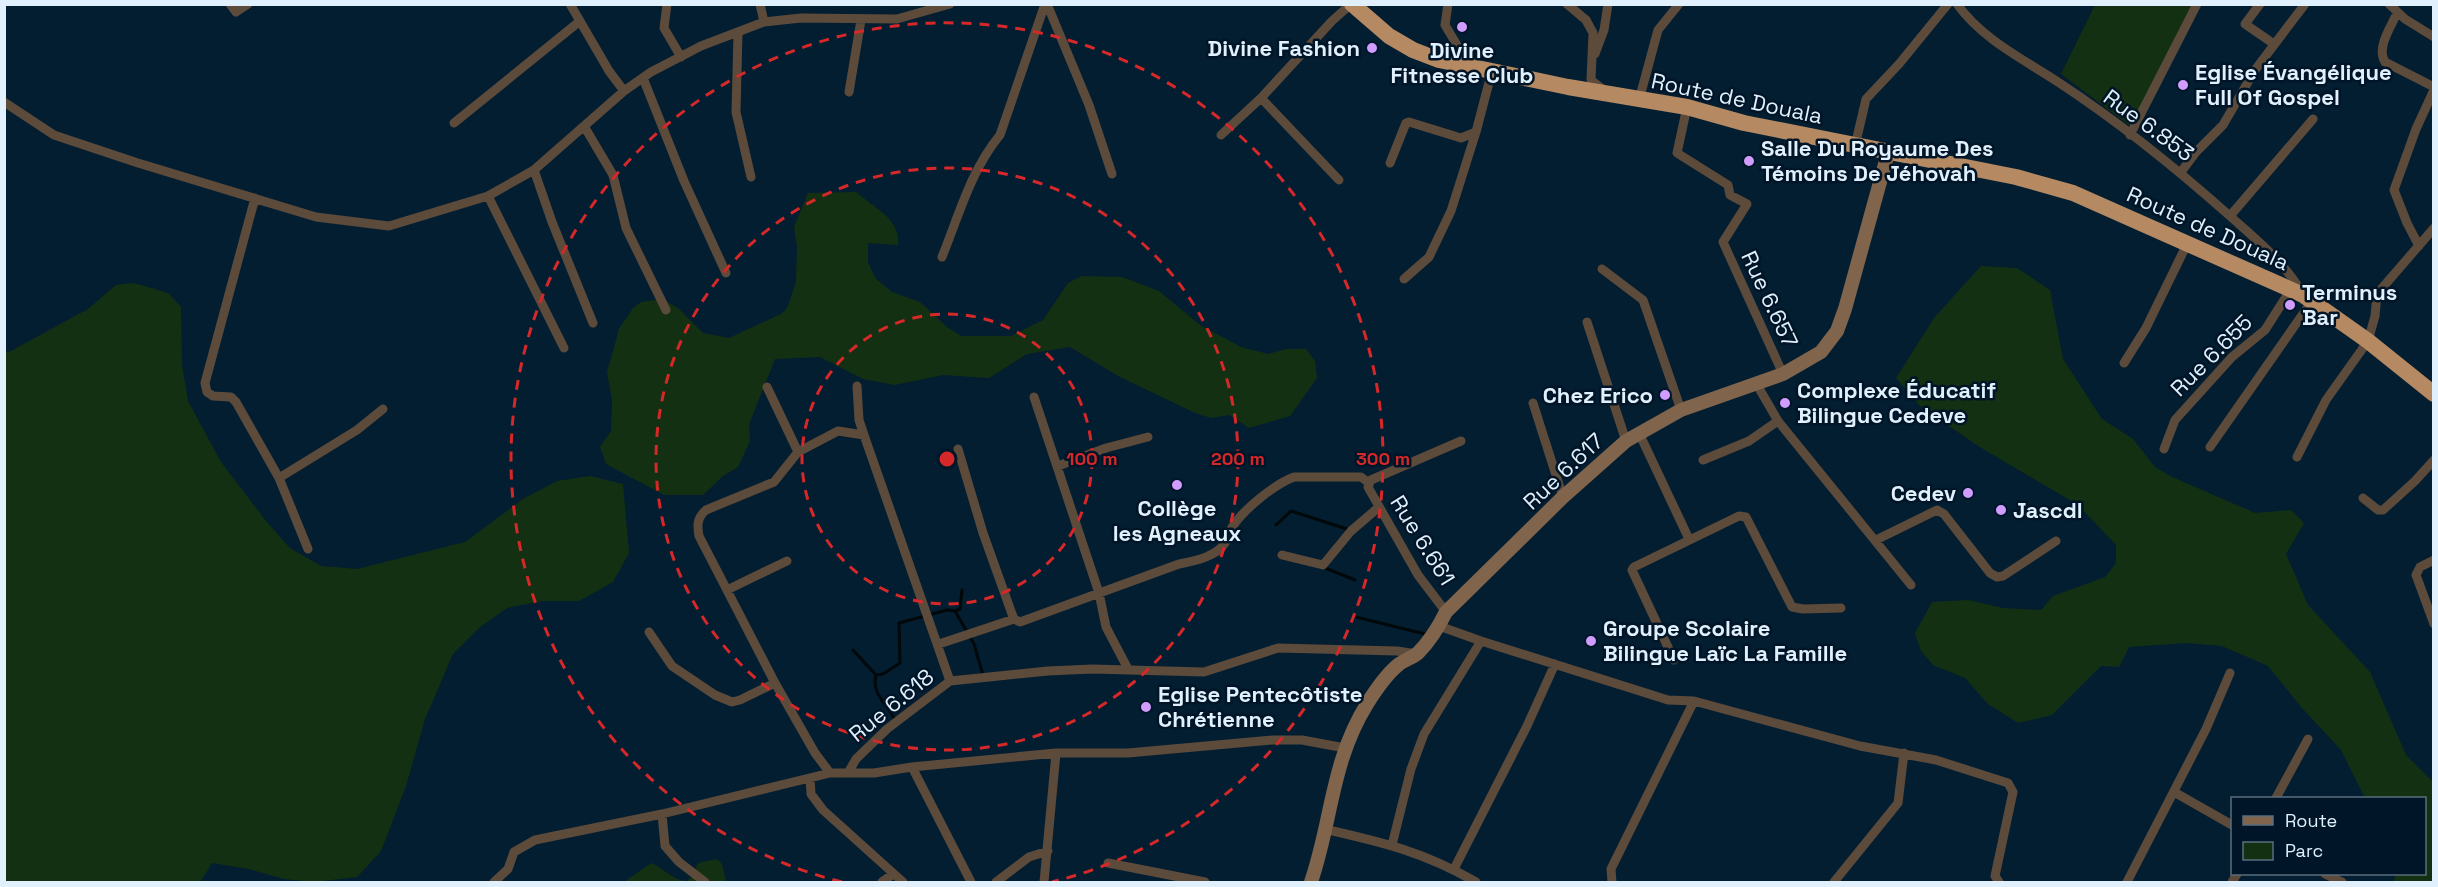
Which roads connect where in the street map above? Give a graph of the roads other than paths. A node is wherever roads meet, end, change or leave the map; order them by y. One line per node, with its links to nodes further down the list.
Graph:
1 (230, 4): 2 (street)
2 (248, 4)
3 (570, 4): 20 (street)
4 (667, 4): 25 (street)
5 (759, 4): 21 (street)
6 (1046, 4): 49 (street); 58 (street)
7 (1351, 4): 27 (highway, Route de Douala); 34 (street)
8 (1448, 4): 27 (street)
9 (1567, 4): 26 (street)
10 (1608, 4): 26 (street)
11 (1679, 4): 35 (street)
12 (2197, 4): 43 (street)
13 (2260, 4): 24 (street)
14 (2305, 4): 24 (street)
15 (2389, 4): 18 (street)
16 (947, 5): 19 (street)
17 (1954, 5): 43 (street, Rue 6.853); 44 (street)
18 (2397, 13): 23 (street); 30 (street)
19 (861, 20): 21 (street); 32 (street)
20 (580, 21): 31 (street); 39 (street)
21 (764, 22): 22 (street)
22 (738, 33): 25 (street); 50 (street)
23 (2433, 36)
24 (2274, 44): 48 (street)
25 (681, 57): 29 (street)
26 (1593, 61): 33 (street)
27 (1470, 67): 28 (highway, Route de Douala)
28 (1492, 71): 33 (highway, Route de Douala); 41 (street)
29 (643, 78): 31 (street); 60 (street)
30 (2433, 89): 57 (street)
31 (624, 91): 40 (street)
32 (849, 92)
33 (1609, 93): 35 (highway, Route de Douala)
34 (1262, 98): 42 (street); 51 (street)
35 (1639, 100): 37 (highway, Route de Douala)
36 (4, 102): 53 (street)
37 (1687, 107): 44 (highway, Route de Douala); 69 (street, Rue 6.657)
38 (2313, 119): 54 (street)
39 (454, 123)
40 (584, 126): 47 (street); 63 (street)
41 (1476, 132): 46 (street); 61 (street)
42 (1221, 135)
43 (2130, 135): 48 (street, Rue 6.853)
44 (1855, 146): 45 (highway, Route de Douala)
45 (1888, 153): 56 (highway, Route de Douala); 69 (street, Rue 6.617)
46 (1390, 163)
47 (534, 170): 52 (street); 65 (street)
48 (2181, 172): 54 (street, Rue 6.853)
49 (1112, 174)
50 (751, 177)
51 (1339, 180)
52 (488, 196): 53 (street); 67 (street)
53 (255, 198): 92 (street)
54 (2230, 216): 62 (street, Rue 6.853)
55 (2433, 228): 57 (street)
56 (2187, 244): 62 (highway, Route de Douala); 68 (street)
57 (2419, 246): 66 (street)
58 (942, 257)
59 (1602, 269): 77 (street)
60 (726, 273)
61 (1404, 279)
62 (2302, 295): 66 (highway, Route de Douala); 84 (street); 86 (street, Rue 6.655)
63 (666, 309)
64 (1587, 322): 83 (street)
65 (592, 324)
66 (2368, 341): 73 (highway, Route de Douala); 88 (street)
67 (564, 348)
68 (2124, 363)
69 (1783, 374): 70 (street, Rue 6.617)
70 (1756, 383): 77 (street, Rue 6.617); 78 (street)
71 (768, 387): 87 (street)
72 (857, 387): 80 (street)
73 (2433, 394)
74 (1034, 397): 91 (street)
75 (1533, 403): 94 (street)
76 (384, 409): 92 (street)
77 (1680, 410): 79 (street, Rue 6.617)
78 (1778, 421): 89 (street); 98 (street)
79 (1639, 433): 83 (street, Rue 6.617); 97 (street)
80 (864, 435): 87 (street); 114 (street)
81 (1148, 437): 91 (street)
82 (1461, 441): 93 (street, Rue 6.661)
83 (1626, 441): 94 (street, Rue 6.617)
84 (2210, 447)
85 (958, 449): 109 (street)
86 (2164, 449)
87 (798, 452): 105 (street)
88 (2297, 457)
89 (1703, 460)
90 (2433, 460): 95 (street)
91 (1058, 466): 106 (street)
92 (279, 478): 100 (street)
93 (1369, 483): 96 (street, Rue 6.661); 106 (street)
94 (1563, 497): 108 (street, Rue 6.617)
95 (2363, 498)
96 (1378, 507): 101 (street); 108 (street, Rue 6.661)
97 (1689, 539): 107 (street); 116 (street)
98 (1876, 540): 99 (street); 104 (street)
99 (2056, 541)
100 (308, 549)
101 (1282, 555)
102 (2433, 560): 110 (street)
103 (787, 561): 105 (street)
104 (1911, 585)
105 (727, 590): 121 (street)
106 (1100, 593): 109 (street); 118 (street)
107 (1841, 608)
108 (1446, 612): 111 (street, Rue 6.617)
109 (1014, 619): 114 (street)
110 (2433, 624)
111 (1439, 626): 113 (street); 115 (street, Rue 6.617)
112 (649, 632): 121 (street)
113 (1481, 641): 117 (street); 136 (street)
114 (939, 644): 120 (street)
115 (1417, 654): 118 (street, Rue 6.618); 124 (street, Rue 6.617)
116 (1674, 660)
117 (1555, 664): 122 (street); 139 (street)
118 (1128, 669): 120 (street, Rue 6.618)
119 (2230, 673): 131 (street)
120 (950, 681): 129 (street, Rue 6.618)
121 (775, 683): 128 (street)
122 (1694, 701): 126 (street); 152 (street)
123 (2308, 740): 132 (street)
124 (1345, 748): 125 (street); 135 (street, Rue 6.617)
125 (1056, 753): 127 (street); 137 (street)
126 (1904, 753): 141 (street); 153 (street)
127 (912, 766): 129 (street); 146 (street)
128 (830, 773): 129 (street, Rue 6.618); 130 (street, Rue 6.618)
129 (848, 773)
130 (810, 778): 133 (street, Rue 6.618); 140 (street)
131 (2174, 792): 134 (street); 154 (street)
132 (2277, 797)
133 (662, 814): 142 (street, Rue 6.618); 143 (street)
134 (2231, 824)
135 (1324, 829): 136 (street); 150 (street, Rue 6.617)
136 (1392, 845): 139 (street)
137 (1048, 851): 147 (street); 148 (street)
138 (1108, 863): 149 (street)
139 (1454, 869): 151 (street)
140 (893, 874): 144 (street); 145 (street)
141 (1839, 880)
142 (494, 882)
143 (705, 882)
144 (882, 882)
145 (903, 882)
146 (971, 882)
147 (996, 882)
148 (1044, 882)
149 (1205, 882)
150 (1311, 882)
151 (1476, 882)
152 (1612, 882)
153 (1999, 882)
154 (2127, 882)

